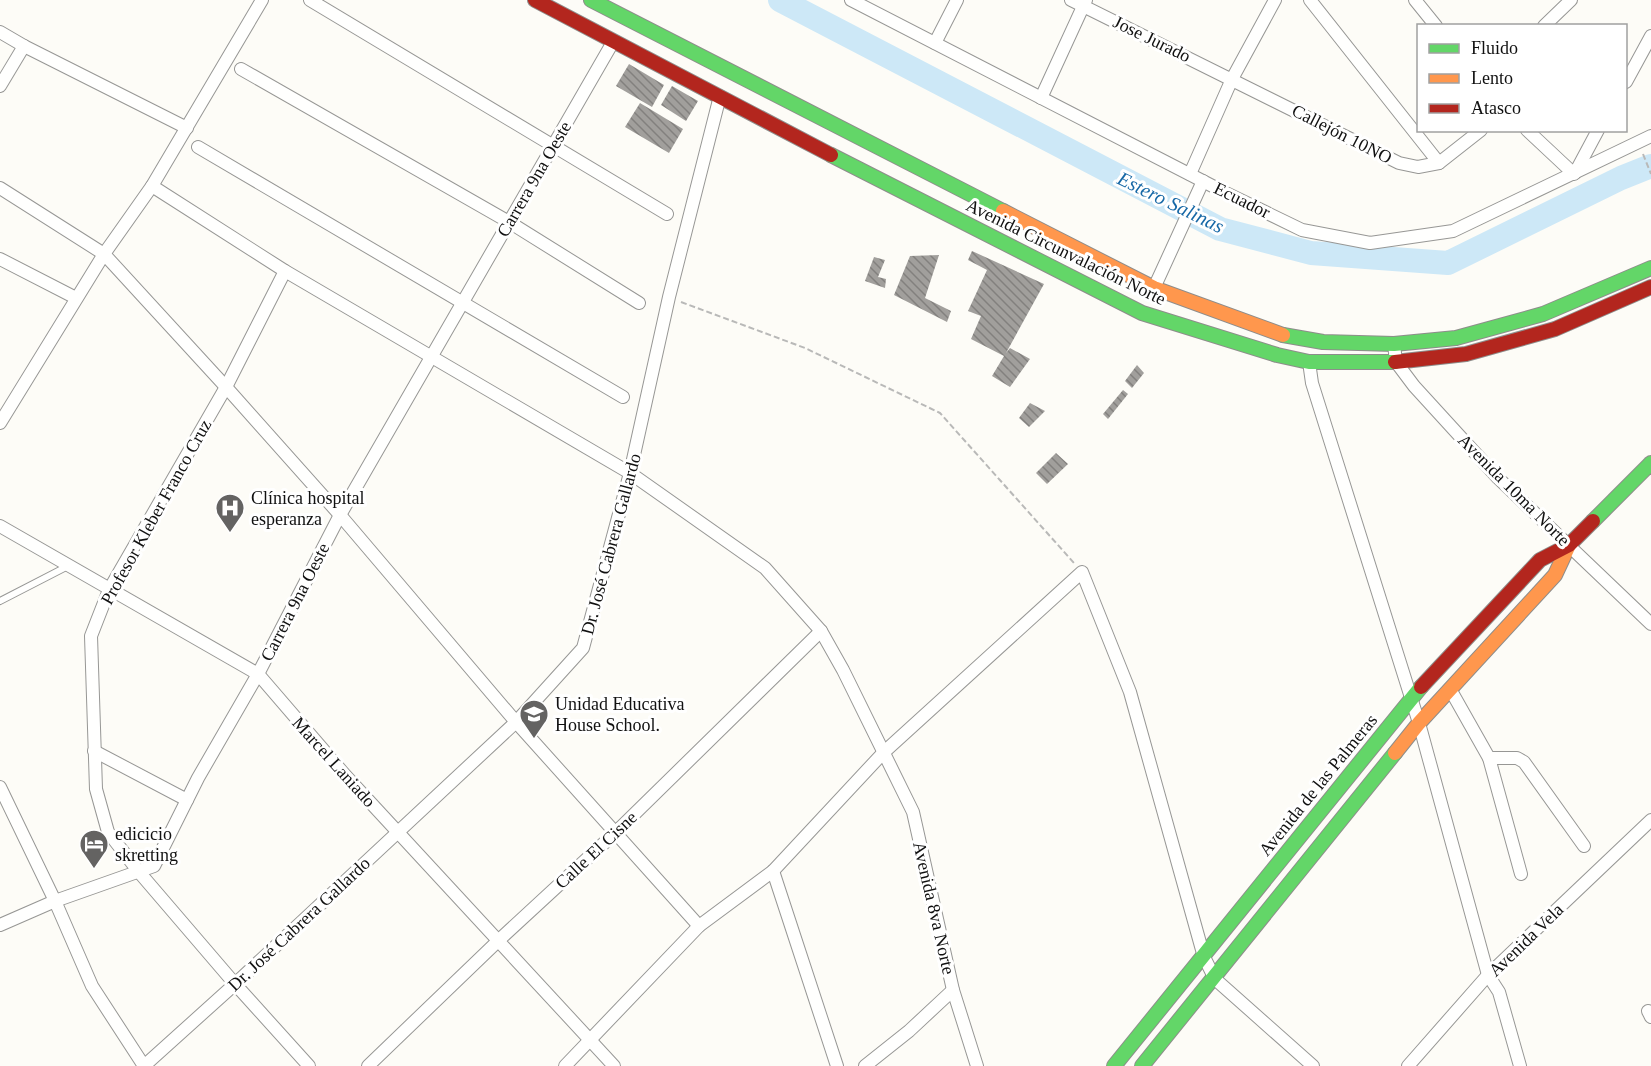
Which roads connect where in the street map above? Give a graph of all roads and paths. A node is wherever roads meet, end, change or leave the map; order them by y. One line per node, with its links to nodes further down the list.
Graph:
1 (262, 0): 28 (street)
2 (310, 0): 33 (street)
3 (535, 0): 17 (main road, Avenida Circunvalación Norte)
4 (591, 0): 24 (main road, Avenida Circunvalación Norte)
5 (851, 0): 18 (street, Ecuador)
6 (957, 0): 18 (street)
7 (1071, 0): 12 (street, Jose Jurado)
8 (1275, 0): 21 (street)
9 (1310, 0): 36 (street)
10 (1415, 0): 13 (street)
11 (1571, 0): 14 (street)
12 (1085, 3): 21 (street, Jose Jurado); 26 (street)
13 (1434, 24)
14 (1546, 24)
15 (0, 32): 19 (street)
16 (1651, 36): 22 (street)
17 (613, 42): 25 (main road, Avenida Circunvalación Norte); 33 (street, Carrera 9na Oeste)
18 (935, 43): 26 (street, Ecuador)
19 (24, 46): 23 (street); 28 (street)
20 (241, 69): 44 (street)
21 (1232, 79): 36 (street, Callejón 10NO); 37 (street)
22 (1627, 80)
23 (0, 87)
24 (767, 89): 27 (main road); 51 (main road, Avenida Circunvalación Norte)
25 (720, 96): 27 (main road, Avenida Circunvalación Norte); 52 (street, Dr. José Cabrera Gallardo)
26 (1041, 98): 37 (street, Ecuador)
27 (753, 113): 59 (main road, Avenida Circunvalación Norte)
28 (187, 128): 40 (street)
29 (1478, 132): 36 (street)
30 (1529, 132): 38 (street)
31 (1597, 132): 38 (street)
32 (1651, 136): 38 (street, Ecuador)
33 (554, 145): 43 (street); 44 (street, Carrera 9na Oeste)
34 (198, 147): 55 (street)
35 (1641, 150): 39 (path)
36 (1439, 163)
37 (1190, 174): 41 (street, Ecuador)
38 (1574, 174): 41 (street, Ecuador)
39 (1651, 174)
40 (152, 186): 45 (street); 48 (street, Avenida 8va Norte)
41 (1200, 187): 51 (street)
42 (0, 188): 45 (street)
43 (667, 214)
44 (509, 222): 55 (street, Carrera 9na Oeste); 56 (street)
45 (104, 254): 54 (street); 61 (street)
46 (1, 262): 54 (street)
47 (1651, 268): 49 (main road, Avenida Circunvalación Norte)
48 (285, 271): 58 (street, Avenida 8va Norte); 61 (street, Profesor Kleber Franco Cruz)
49 (1621, 282): 53 (main road); 57 (main road, Avenida Circunvalación Norte)
50 (1651, 287): 53 (main road, Avenida Circunvalación Norte)
51 (1154, 288): 57 (main road, Avenida Circunvalación Norte)
52 (669, 297): 65 (street, Dr. José Cabrera Gallardo); 70 (path)
53 (1629, 297): 60 (main road, Avenida Circunvalación Norte)
54 (76, 298): 63 (street)
55 (463, 303): 58 (street, Carrera 9na Oeste); 62 (street)
56 (639, 303)
57 (1394, 344): 60 (street)
58 (431, 358): 65 (street, Avenida 8va Norte); 66 (street, Carrera 9na Oeste)
59 (1309, 362): 60 (main road, Avenida Circunvalación Norte); 77 (street)
60 (1396, 363): 68 (street, Avenida 10ma Norte)
61 (226, 387): 66 (street); 71 (street, Profesor Kleber Franco Cruz)
62 (623, 397)
63 (0, 423)
64 (1651, 463): 68 (main road, Avenida de las Palmeras)
65 (630, 473): 74 (street, Avenida 8va Norte); 78 (street, Dr. José Cabrera Gallardo)
66 (340, 515): 75 (street, Carrera 9na Oeste); 78 (street)
67 (0, 526): 69 (street, Marcel Laniado)
68 (1569, 545): 73 (street, Avenida 10ma Norte); 76 (main road, Avenida de las Palmeras); 77 (main road, Avenida de las Palmeras)
69 (69, 565): 71 (street, Marcel Laniado); 72 (lane)
70 (1082, 572): 81 (street); 96 (street)
71 (109, 590): 75 (street, Marcel Laniado); 80 (street, Profesor Kleber Franco Cruz)
72 (0, 602)
73 (1651, 624)
74 (821, 631): 81 (street, Avenida 8va Norte); 87 (street, Calle El Cisne)
75 (258, 674): 84 (street, Carrera 9na Oeste); 86 (street, Marcel Laniado)
76 (1450, 689): 79 (main road, Avenida de las Palmeras); 82 (street)
77 (1410, 699): 79 (street); 96 (main road, Avenida de las Palmeras)
78 (516, 722): 86 (street, Dr. José Cabrera Gallardo); 87 (street)
79 (1419, 723): 97 (street); 98 (main road, Avenida de las Palmeras)
80 (94, 751): 84 (street); 90 (street, Profesor Kleber Franco Cruz)
81 (883, 753): 89 (street); 100 (street, Avenida 8va Norte)
82 (1489, 758): 88 (street); 91 (street)
83 (0, 787): 92 (street)
84 (187, 800): 90 (street, Carrera 9na Oeste)
85 (1651, 820): 97 (street, Avenida Vela)
86 (398, 832): 95 (street, Marcel Laniado); 99 (street, Dr. José Cabrera Gallardo)
87 (615, 833): 94 (street); 95 (street, Calle El Cisne)
88 (1584, 846)
89 (773, 871): 94 (street); 107 (street)
90 (139, 872): 92 (street, Carrera 9na Oeste); 99 (street, Profesor Kleber Franco Cruz)
91 (1521, 874)
92 (55, 901): 93 (street, Carrera 9na Oeste); 102 (street)
93 (0, 925)
94 (699, 926): 101 (street)
95 (499, 940): 101 (street, Marcel Laniado); 104 (street, Calle El Cisne)
96 (1204, 957): 98 (street); 110 (main road, Avenida de las Palmeras)
97 (1488, 975): 113 (street, Avenida Vela); 114 (street)
98 (1215, 979): 111 (main road, Avenida de las Palmeras); 112 (street)
99 (235, 984): 102 (street, Dr. José Cabrera Gallardo); 103 (street, Profesor Kleber Franco Cruz)
100 (952, 990): 108 (street); 109 (street, Avenida 8va Norte)
101 (590, 1040): 105 (street); 106 (street, Marcel Laniado)
102 (144, 1066)
103 (309, 1066)
104 (368, 1066)
105 (565, 1066)
106 (614, 1066)
107 (837, 1066)
108 (865, 1066)
109 (977, 1066)
110 (1114, 1066)
111 (1142, 1066)
112 (1313, 1066)
113 (1408, 1066)
114 (1520, 1066)

